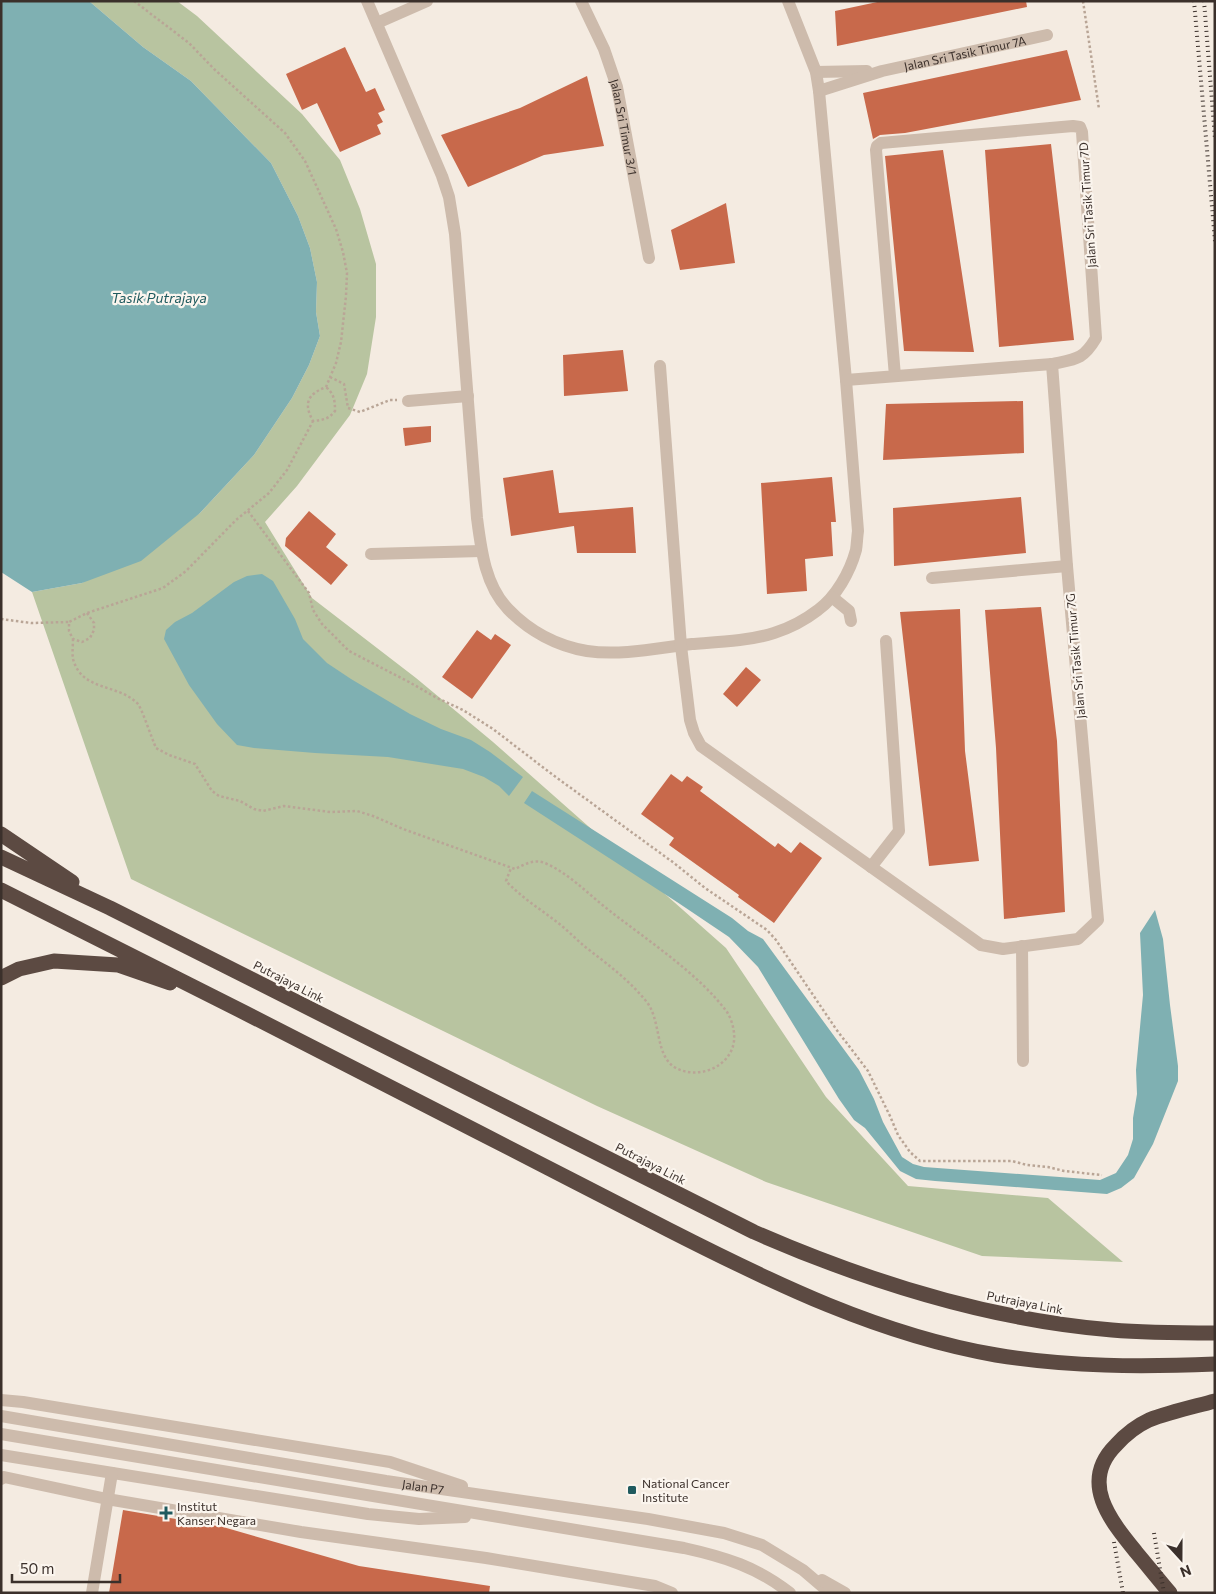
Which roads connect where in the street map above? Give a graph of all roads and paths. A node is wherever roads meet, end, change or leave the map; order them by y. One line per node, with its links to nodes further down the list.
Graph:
1 (134, 1): 17 (path)
2 (367, 1): 7 (street)
3 (427, 1): 7 (street)
4 (581, 1): 13 (street, Jalan Sri Timur 3/1)
5 (788, 1): 10 (street)
6 (1083, 1): 12 (path)
7 (377, 23): 20 (street)
8 (1047, 35): 9 (street, Jalan Sri Tasik Timur 7A)
9 (882, 70): 10 (street); 11 (street)
10 (816, 72): 11 (street)
11 (819, 91): 18 (street)
12 (1098, 109)
13 (649, 258)
14 (1052, 364): 16 (street); 16 (street, Jalan Sri Tasik Timur 7D); 26 (street, Jalan Sri Tasik Timur 7G)
15 (660, 366): 35 (street)
16 (895, 376): 18 (street)
17 (330, 377): 19 (path); 21 (path)
18 (846, 380): 28 (street)
19 (326, 387): 22 (path); 22 (path)
20 (468, 396): 21 (street); 24 (street)
21 (408, 401)
22 (312, 421): 23 (path)
23 (248, 511): 29 (path); 46 (path)
24 (481, 551): 25 (street); 35 (street)
25 (371, 554)
26 (1067, 566): 27 (street); 42 (street, Jalan Sri Tasik Timur 7G)
27 (932, 578)
28 (832, 597): 31 (street); 35 (street)
29 (87, 613): 32 (path); 33 (path)
30 (1, 619): 32 (path)
31 (851, 621)
32 (70, 622): 33 (path)
33 (73, 639): 39 (path)
34 (886, 641): 38 (street)
35 (681, 646): 38 (street)
36 (1, 834): 41 (highway)
37 (1, 857): 41 (highway)
38 (871, 867): 42 (street)
39 (510, 868): 39 (path)
40 (1, 890): 44 (highway)
41 (110, 908): 47 (highway, Putrajaya Link)
42 (1022, 946): 45 (street)
43 (1, 978): 44 (highway)
44 (221, 1000): 48 (highway)
45 (1023, 1061)
46 (1102, 1175)
47 (1215, 1333)
48 (1215, 1364)
49 (1, 1400): 56 (street)
50 (1215, 1401): 65 (highway)
51 (1, 1416): 56 (street, Jalan P7)
52 (1, 1434): 58 (street, Jalan P7)
53 (1, 1455): 54 (street)
54 (112, 1473): 57 (street); 58 (street)
55 (1, 1478): 57 (street)
56 (494, 1497): 59 (street, Jalan P7)
57 (107, 1499): 60 (street); 61 (street)
58 (490, 1516): 62 (street, Jalan P7)
59 (803, 1570): 63 (street, Jalan P7); 64 (street)
60 (92, 1593)
61 (672, 1593)
62 (790, 1593)
63 (830, 1593)
64 (844, 1593)
65 (1170, 1593)

